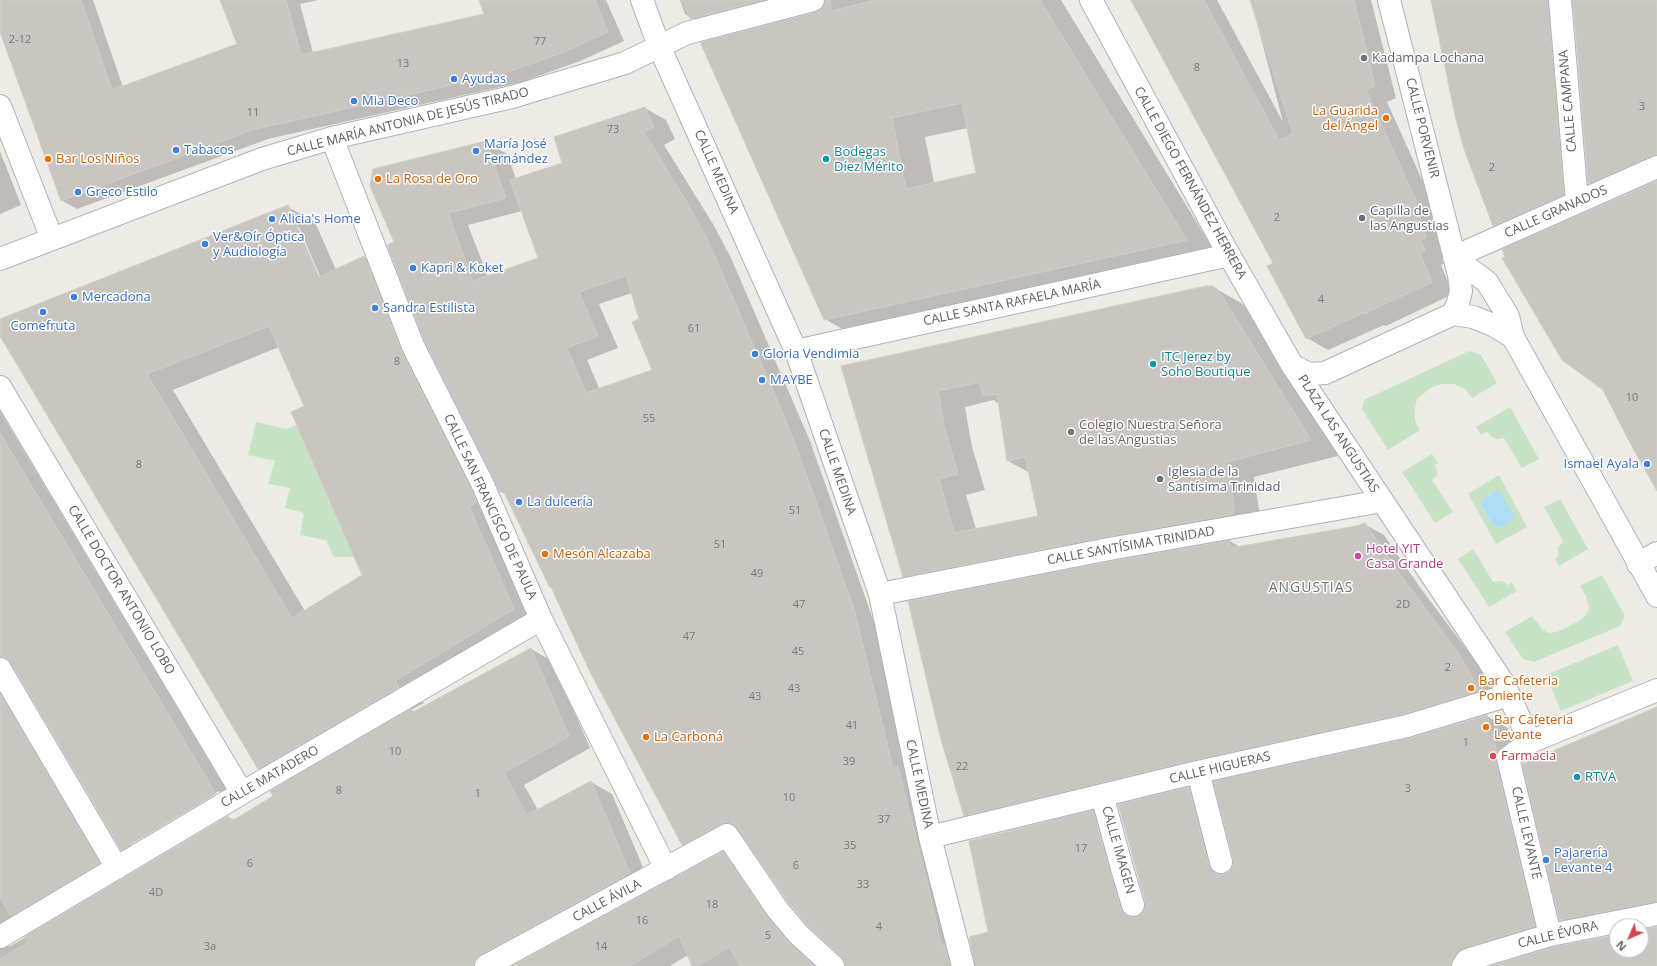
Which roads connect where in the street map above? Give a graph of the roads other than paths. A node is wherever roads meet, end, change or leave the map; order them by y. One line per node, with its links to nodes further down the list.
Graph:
1 (642, 0): 6 (street, CALLE MEDINA)
2 (813, 0): 6 (street, CALLE MARÍA ANTONIA DE JESÚS TIRADO)
3 (1091, 0): 12 (street, CALLE DIEGO FERNÁNDEZ HERRERA)
4 (1389, 0): 13 (street, CALLE PORVENIR)
5 (1560, 0): 10 (street, CALLE CAMPANA)
6 (660, 46): 8 (street, CALLE MARÍA ANTONIA DE JESÚS TIRADO); 17 (street, CALLE MEDINA)
7 (0, 106): 11 (street)
8 (332, 138): 11 (street, CALLE MARÍA ANTONIA DE JESÚS TIRADO); 25 (street, CALLE SAN FRANCISCO DE PAULA)
9 (1657, 167): 10 (street, CALLE GRANADOS)
10 (1577, 202): 13 (street, CALLE GRANADOS)
11 (52, 239): 14 (street, CALLE MARÍA ANTONIA DE JESÚS TIRADO)
12 (1229, 256): 17 (street, CALLE SANTA RAFAELA MARÍA); 18 (street, CALLE DIEGO FERNÁNDEZ HERRERA)
13 (1454, 257): 15 (street, CALLE PORVENIR); 16 (street)
14 (0, 259)
15 (1453, 314): 16 (street); 18 (street, PLAZA LAS ANGUSTIAS)
16 (1513, 337): 22 (street)
17 (796, 351): 23 (street, CALLE MEDINA)
18 (1292, 365): 20 (street, PLAZA LAS ANGUSTIAS)
19 (0, 387): 31 (street, CALLE DOCTOR ANTONIO LOBO)
20 (1382, 501): 23 (street, CALLE SANTÍSIMA TRINIDAD); 28 (street, PLAZA LAS ANGUSTIAS)
21 (1657, 553): 22 (street)
22 (1638, 564): 24 (street)
23 (880, 594): 33 (street, CALLE MEDINA)
24 (1657, 596)
25 (541, 618): 31 (street, CALLE MATADERO); 36 (street, CALLE SAN FRANCISCO DE PAULA)
26 (0, 669): 35 (street)
27 (1657, 690): 29 (street)
28 (1509, 695): 29 (street, PLAZA LAS ANGUSTIAS); 30 (street, CALLE HIGUERAS)
29 (1530, 742): 40 (street, CALLE LEVANTE)
30 (1198, 772): 32 (street, CALLE HIGUERAS); 34 (street)
31 (242, 793): 35 (street, CALLE MATADERO)
32 (1102, 795): 33 (street, CALLE HIGUERAS); 37 (street, CALLE IMAGEN)
33 (930, 837): 43 (street, CALLE MEDINA)
34 (1221, 862)
35 (117, 868): 39 (street, CALLE MATADERO)
36 (666, 869): 41 (street, CALLE ÁVILA); 42 (street, CALLE ÁVILA)
37 (1133, 905)
38 (1657, 914): 40 (street, CALLE ÉVORA)
39 (1, 934)
40 (1550, 935): 44 (street, CALLE ÉVORA)
41 (486, 966)
42 (833, 966)
43 (963, 966)
44 (1463, 966)

